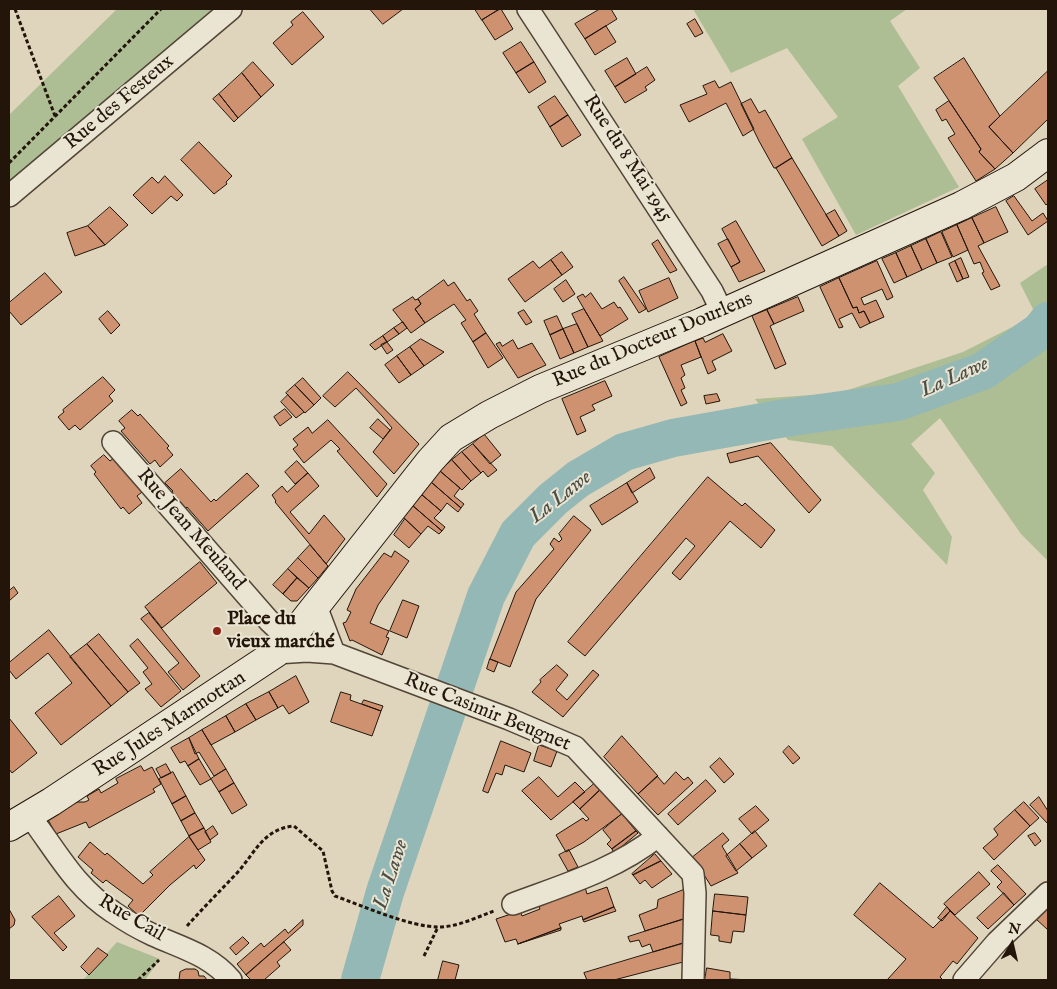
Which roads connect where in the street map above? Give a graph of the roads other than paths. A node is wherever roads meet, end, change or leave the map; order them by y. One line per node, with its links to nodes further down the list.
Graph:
1 (230, 9): 4 (street, Rue des Festeux)
2 (528, 9): 5 (street, Rue du 8 Mai 1945)
3 (1048, 153): 5 (street, Rue du Docteur Dourlens)
4 (9, 196)
5 (722, 312): 7 (street, Rue du Docteur Dourlens)
6 (113, 442): 8 (street, Rue Jean Meuland)
7 (316, 606): 8 (street, Rue Jules Marmottan); 9 (street)
8 (283, 647): 9 (street, Rue Casimir Beugnet); 10 (street, Rue Jules Marmottan)
9 (334, 653): 11 (street, Rue Casimir Beugnet)
10 (19, 821): 14 (street, Rue Cail)
11 (658, 836): 13 (street); 15 (street, Rue Casimir Beugnet)
12 (1048, 893): 16 (street)
13 (513, 904)
14 (231, 980)
15 (693, 980)
16 (964, 980)

